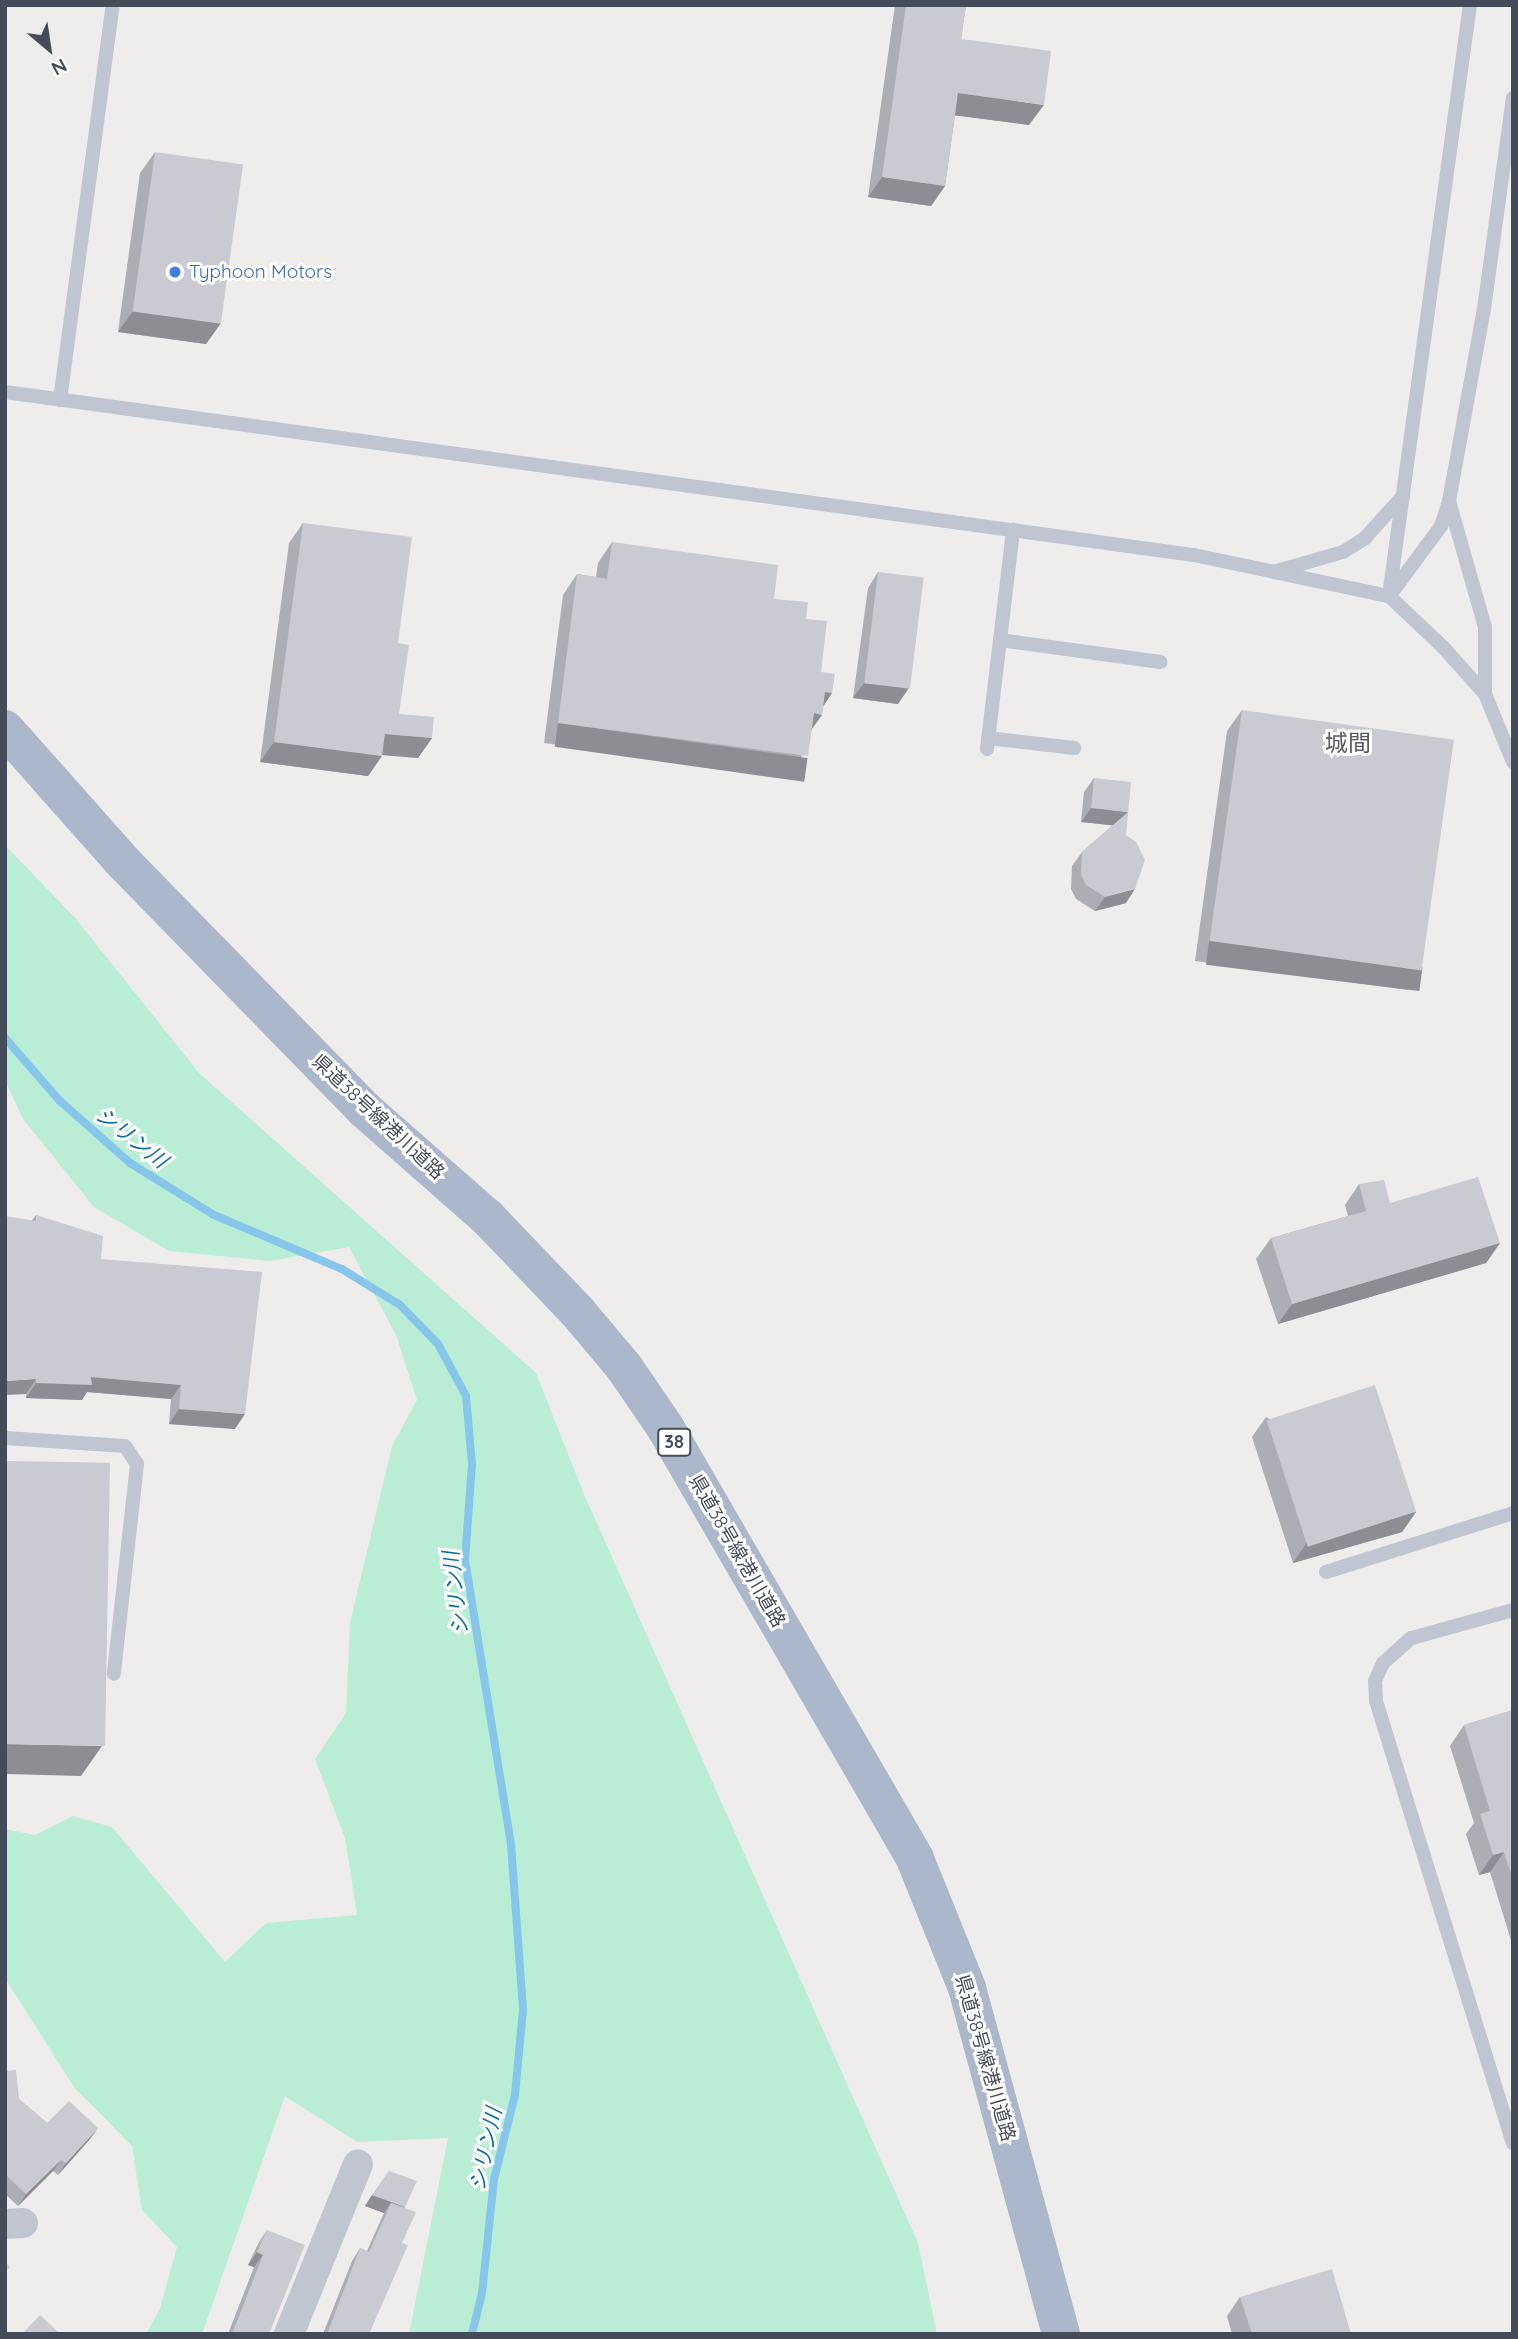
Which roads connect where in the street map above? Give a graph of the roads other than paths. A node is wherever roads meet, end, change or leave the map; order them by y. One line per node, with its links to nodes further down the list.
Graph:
1 (113, 5): 5 (lane)
2 (1470, 5): 6 (lane)
3 (1513, 97): 7 (lane)
4 (5, 392): 5 (lane)
5 (60, 400): 8 (lane)
6 (1404, 495): 9 (lane); 10 (lane)
7 (1450, 501): 10 (lane); 13 (lane)
8 (1013, 530): 9 (lane); 11 (lane)
9 (1273, 572): 10 (lane)
10 (1389, 596): 13 (lane)
11 (1000, 640): 12 (lane); 15 (lane)
12 (1160, 662)
13 (1485, 694): 16 (lane)
14 (5, 729): 25 (main road, 県道38号線港川道路 / 38)
15 (1074, 748)
16 (1513, 762)
17 (5, 1438): 21 (lane)
18 (1513, 1513): 19 (lane)
19 (1325, 1572)
20 (1513, 1609): 22 (lane)
21 (114, 1674)
22 (1513, 2143)
23 (358, 2164): 24 (street)
24 (289, 2334)
25 (1061, 2334)

